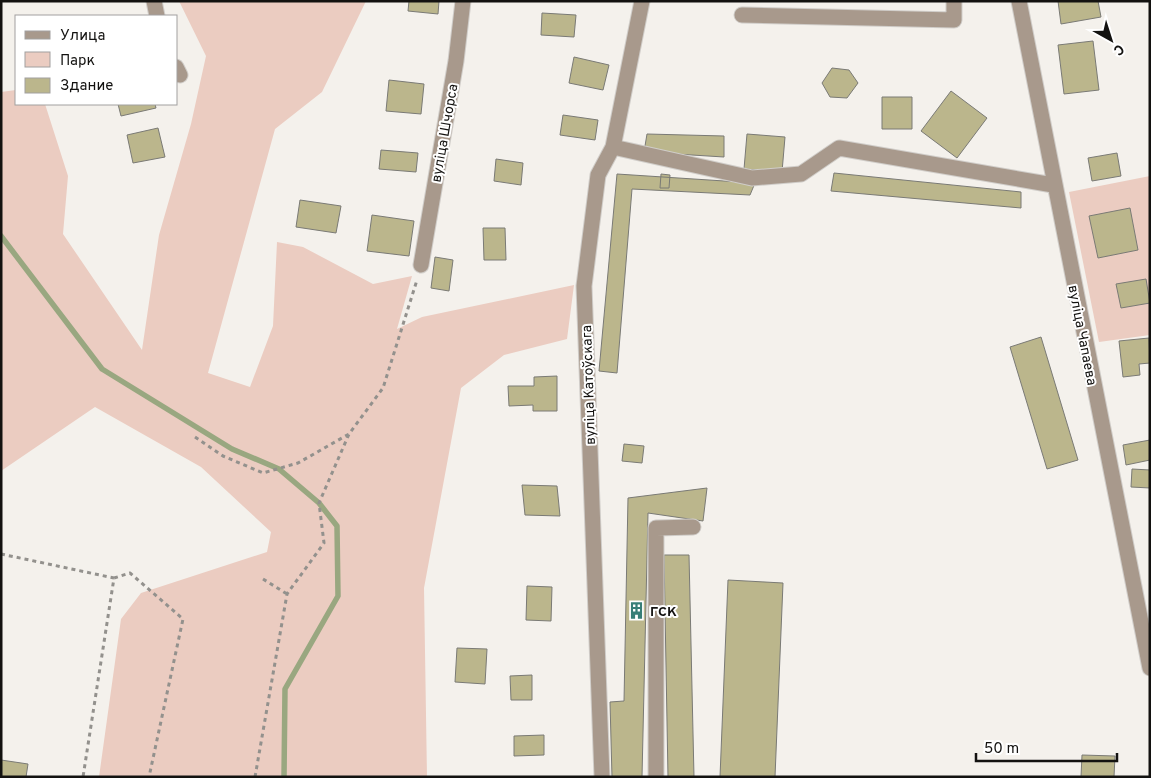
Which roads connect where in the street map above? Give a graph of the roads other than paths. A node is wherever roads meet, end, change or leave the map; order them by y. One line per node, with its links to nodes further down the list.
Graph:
1 (154, 1): 6 (street)
2 (463, 1): 10 (street, вуліца Шчорса)
3 (642, 1): 8 (street, вуліца Катоўскага)
4 (954, 1): 7 (street)
5 (1019, 1): 9 (street, вуліца Чапаева)
6 (157, 15)
7 (742, 15)
8 (613, 147): 9 (street); 13 (street, вуліца Катоўскага)
9 (1053, 185): 12 (street, вуліца Чапаева)
10 (421, 265)
11 (693, 527): 14 (street)
12 (1150, 668)
13 (602, 777)
14 (656, 777)

